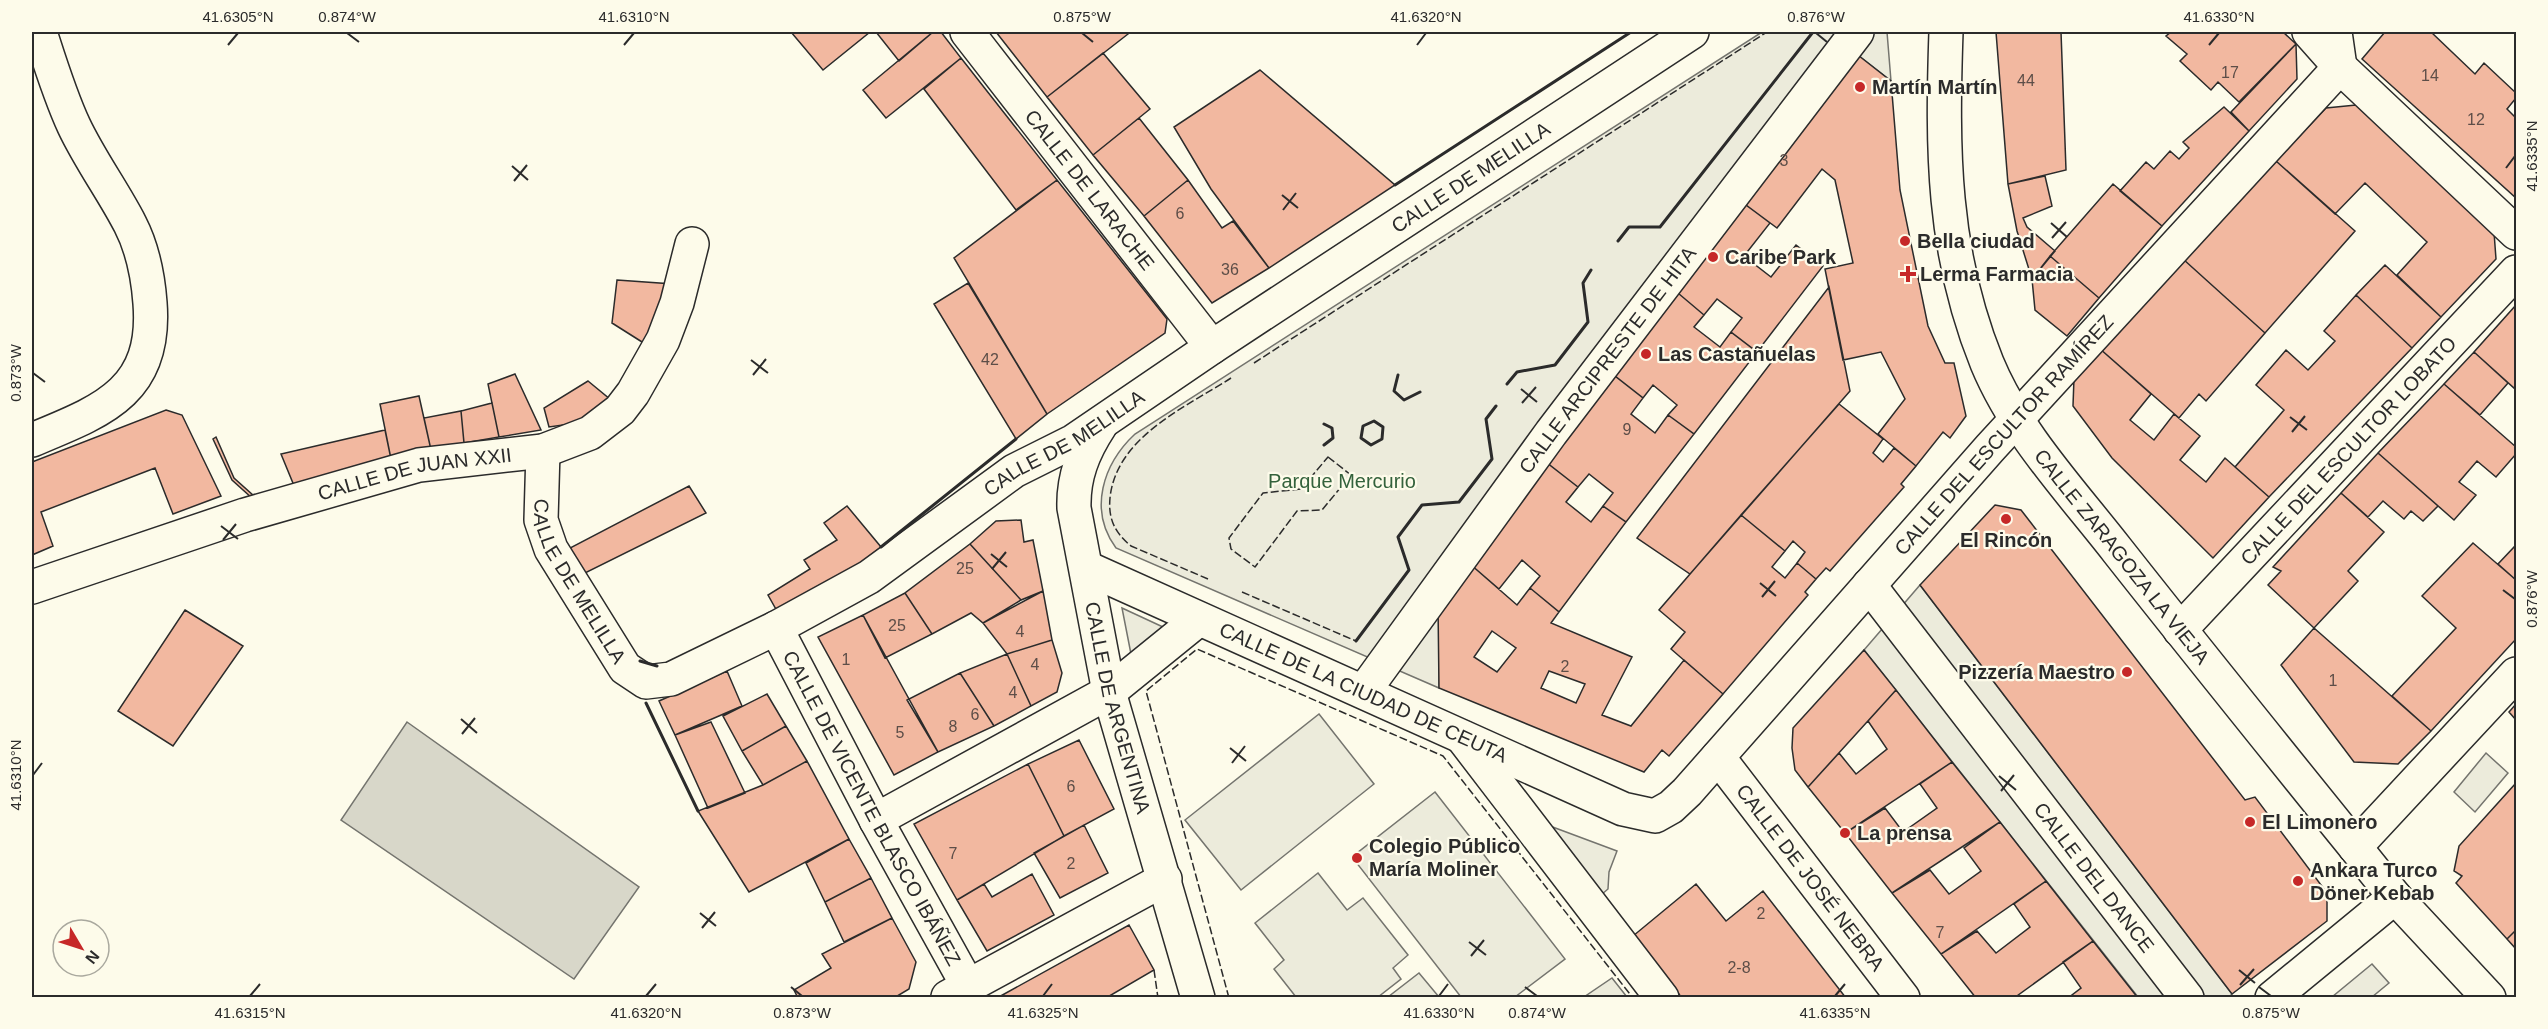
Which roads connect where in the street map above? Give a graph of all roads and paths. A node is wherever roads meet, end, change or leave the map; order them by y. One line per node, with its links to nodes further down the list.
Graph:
1 (40, 32): 15 (street)
2 (967, 32): 12 (street, CALLE DE LARACHE)
3 (1692, 32): 12 (street, CALLE DE MELILLA)
4 (1857, 32): 24 (street, CALLE ARCIPRESTE DE HITA)
5 (1946, 32): 14 (street, CALLE ZARAGOZA LA VIEJA)
6 (2309, 32): 8 (street)
7 (2335, 32): 8 (street)
8 (2340, 67): 9 (street); 14 (street, CALLE DEL ESCULTOR RAMÍREZ)
9 (2517, 233)
10 (692, 244): 16 (street, CALLE DE JUAN XXII)
11 (2517, 272): 22 (street, CALLE DEL ESCULTOR LOBATO)
12 (1212, 347): 13 (street, CALLE DE MELILLA)
13 (1105, 419): 17 (street, CALLE DE ARGENTINA); 21 (street, CALLE DE MELILLA)
14 (2017, 419): 18 (street, CALLE DEL ESCULTOR RAMÍREZ); 22 (street, CALLE ZARAGOZA LA VIEJA)
15 (32, 440)
16 (543, 451): 19 (street, CALLE DE JUAN XXII); 21 (street, CALLE DE MELILLA)
17 (1087, 568): 20 (street, CALLE DE LA CIUDAD DE CEUTA); 25 (street, CALLE DE ARGENTINA)
18 (1869, 585): 27 (street, CALLE DEL ESCULTOR RAMÍREZ); 37 (street, CALLE DEL DANCE)
19 (32, 587)
20 (1199, 619): 24 (street, CALLE DE LA CIUDAD DE CEUTA); 25 (street)
21 (776, 628): 29 (street, CALLE DE VICENTE BLASCO IBÁÑEZ)
22 (2180, 630): 30 (street, CALLE ZARAGOZA LA VIEJA)
23 (2517, 674): 30 (street)
24 (1364, 691): 26 (street, CALLE DE LA CIUDAD DE CEUTA)
25 (1109, 692): 29 (street); 31 (street, CALLE DE ARGENTINA)
26 (1459, 734): 28 (street, CALLE DE LA CIUDAD DE CEUTA); 35 (street)
27 (1718, 757): 28 (street, CALLE DEL ESCULTOR RAMÍREZ); 36 (street, CALLE DE JOSÉ NEBRA)
28 (1640, 814)
29 (876, 820): 33 (street, CALLE DE VICENTE BLASCO IBÁÑEZ)
30 (2355, 847): 32 (street, CALLE ZARAGOZA LA VIEJA)
31 (1165, 879): 33 (street); 34 (street, CALLE DE ARGENTINA)
32 (2395, 897): 38 (street); 39 (street, CALLE ZARAGOZA LA VIEJA)
33 (958, 992)
34 (1198, 998)
35 (1662, 998)
36 (1903, 998)
37 (2187, 998)
38 (2272, 998)
39 (2489, 998)

